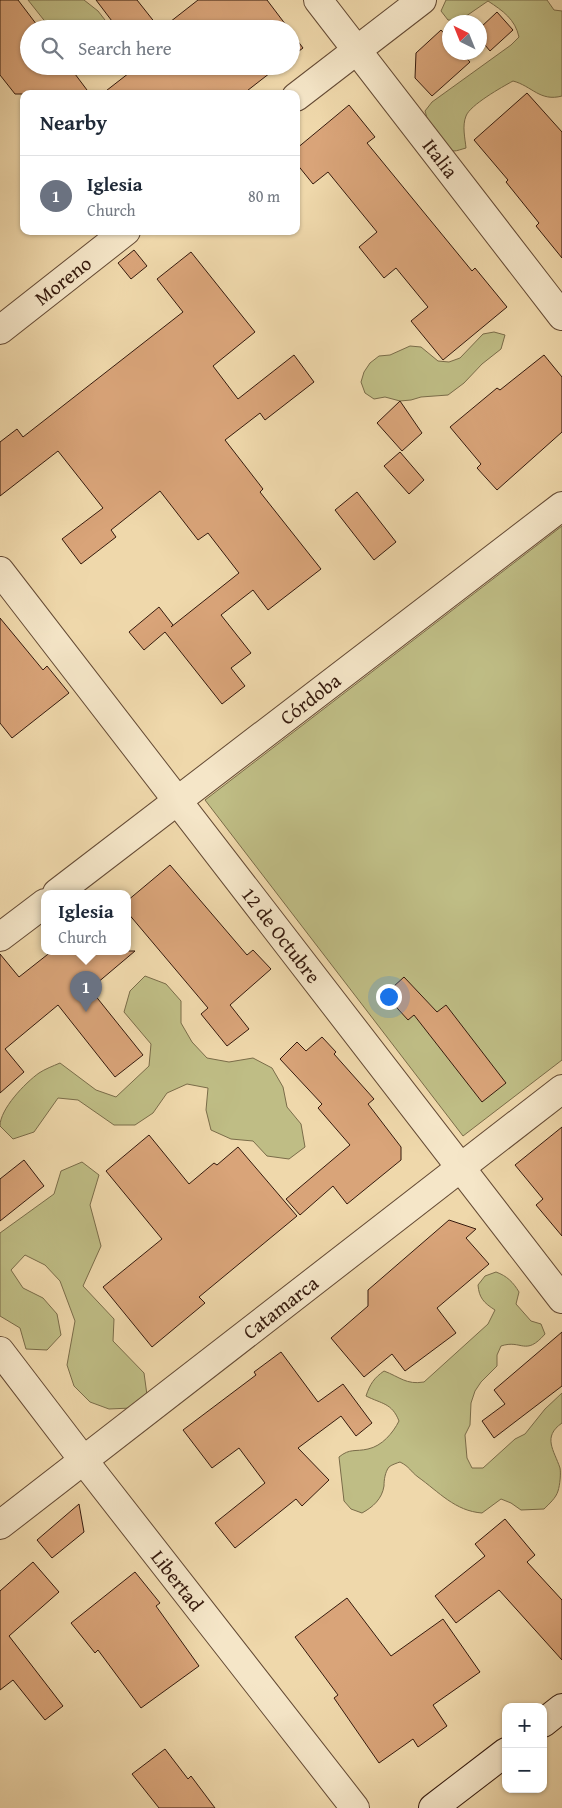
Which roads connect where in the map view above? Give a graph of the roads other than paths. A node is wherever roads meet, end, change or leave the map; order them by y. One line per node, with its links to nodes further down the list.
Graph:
1 (318, 0): 3 (street, Italia)
2 (422, 0): 3 (street)
3 (356, 50): 4 (street); 6 (street, Italia)
4 (300, 94)
5 (121, 235): 7 (street, Moreno)
6 (562, 316)
7 (0, 330)
8 (562, 506): 10 (street, Córdoba)
9 (0, 571): 10 (street, 12 de Octubre)
10 (178, 802): 11 (street, Córdoba); 15 (street, 12 de Octubre)
11 (61, 890)
12 (41, 906): 13 (street)
13 (0, 937)
14 (562, 1089): 15 (street, Catamarca)
15 (460, 1168): 16 (street, 12 de Octubre); 18 (street, Catamarca)
16 (562, 1299)
17 (0, 1351): 18 (street, Libertad)
18 (84, 1461): 19 (street, Catamarca); 23 (street, Libertad)
19 (0, 1525)
20 (562, 1708): 21 (street)
21 (547, 1720)
22 (502, 1755): 24 (street)
23 (355, 1808)
24 (433, 1808)

